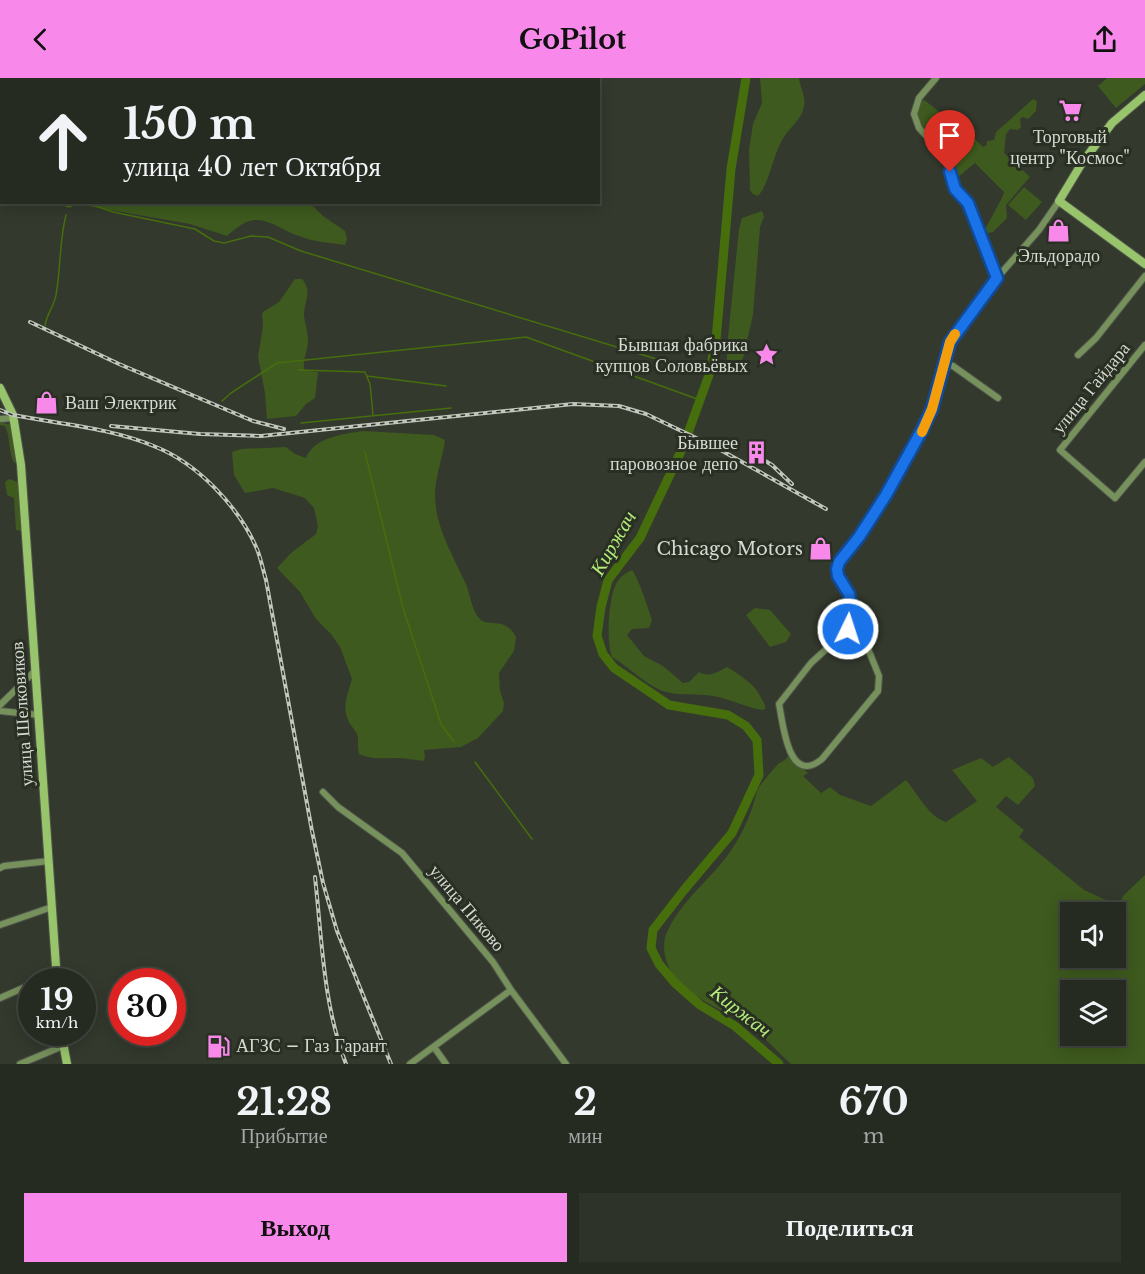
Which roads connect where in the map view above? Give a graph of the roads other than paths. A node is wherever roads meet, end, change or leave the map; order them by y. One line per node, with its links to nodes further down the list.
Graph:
1 (936, 78): 6 (street)
2 (1145, 94): 3 (street)
3 (1059, 201): 4 (street); 6 (street)
4 (1145, 264)
5 (1145, 276): 8 (street)
6 (997, 278): 9 (street)
7 (1145, 345): 14 (street, улица Гайдара)
8 (1078, 355)
9 (944, 364): 11 (street); 15 (street)
10 (0, 388): 12 (street, улица Шелковиков)
11 (998, 398)
12 (14, 418): 13 (street); 16 (street, улица Шелковиков)
13 (0, 419)
14 (1145, 462)
15 (852, 609): 15 (street)
16 (36, 669): 17 (street); 19 (street, улица Шелковиков)
17 (0, 705)
18 (0, 711): 19 (street)
19 (39, 715): 21 (street, улица Шелковиков)
20 (323, 792): 27 (street, улица Пиково)
21 (49, 861): 22 (street); 23 (street, улица Шелковиков)
22 (0, 868)
23 (52, 907): 24 (street); 25 (street, улица Шелковиков)
24 (0, 925)
25 (55, 968)
26 (18, 990): 28 (street)
27 (511, 990): 30 (street); 35 (street, улица Пиково)
28 (0, 998)
29 (63, 1046): 31 (street); 32 (street)
30 (434, 1047): 33 (street); 34 (street)
31 (20, 1064)
32 (68, 1064)
33 (410, 1064)
34 (446, 1064)
35 (566, 1064)

